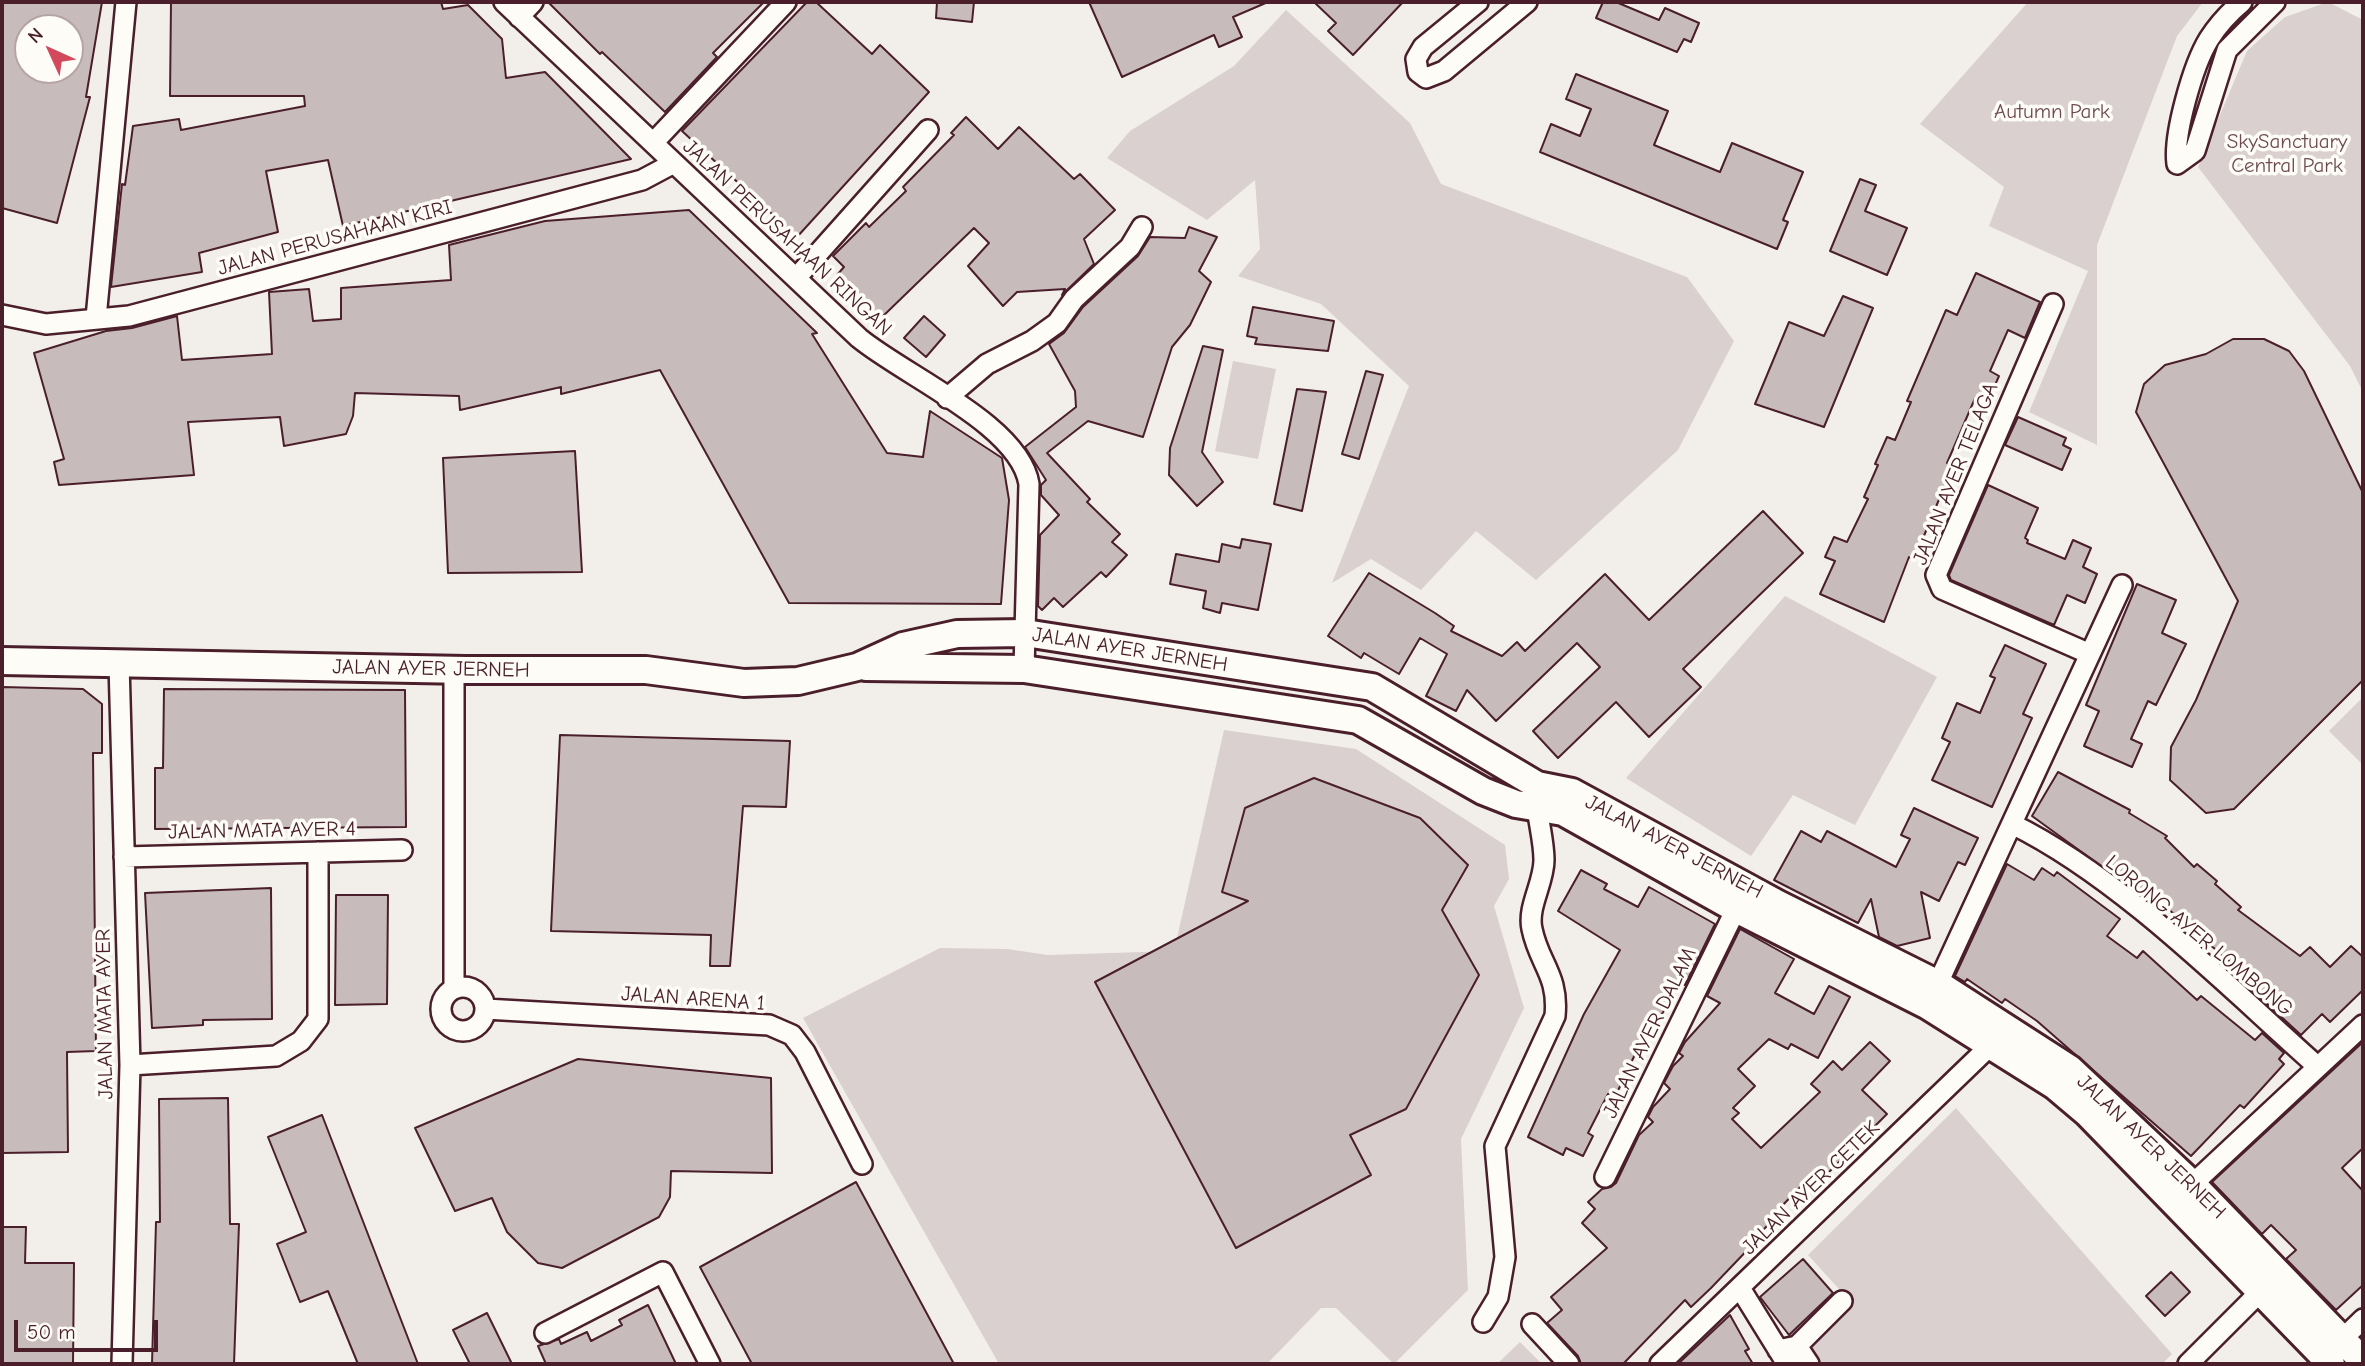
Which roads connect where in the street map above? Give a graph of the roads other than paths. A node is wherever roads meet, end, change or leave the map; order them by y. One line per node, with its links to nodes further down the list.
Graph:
1 (126, 2): 17 (street)
2 (504, 2): 9 (street, JALAN PERUSAHAAN RINGAN)
3 (533, 2): 9 (street)
4 (786, 2): 11 (street)
5 (1478, 2): 6 (street)
6 (1527, 2)
7 (2242, 2): 8 (street)
8 (2275, 2)
9 (519, 17): 11 (street, JALAN PERUSAHAAN RINGAN)
10 (928, 130): 14 (street)
11 (653, 143): 12 (street, JALAN PERUSAHAAN RINGAN)
12 (674, 163): 14 (street, JALAN PERUSAHAAN RINGAN); 17 (street, JALAN PERUSAHAAN KIRI)
13 (1142, 227): 18 (street)
14 (797, 277): 18 (street, JALAN PERUSAHAAN RINGAN)
15 (2053, 304): 21 (street, JALAN AYER TELAGA)
16 (2, 315): 17 (street, JALAN PERUSAHAAN KIRI)
17 (96, 318)
18 (947, 398): 20 (street, JALAN PERUSAHAAN RINGAN)
19 (2122, 585): 21 (street)
20 (1025, 633): 24 (main road, JALAN AYER JERNEH); 25 (street, JALAN PERUSAHAAN RINGAN); 34 (main road, JALAN AYER JERNEH)
21 (2090, 654): 28 (street)
22 (2, 661): 23 (main road, JALAN AYER JERNEH)
23 (119, 663): 26 (main road, JALAN AYER JERNEH); 31 (street, JALAN MATA AYER)
24 (857, 667): 25 (main road, JALAN AYER JERNEH); 26 (main road, JALAN AYER JERNEH)
25 (1024, 669): 27 (main road, JALAN AYER JERNEH)
26 (454, 670): 33 (street)
27 (1537, 807): 32 (main road, JALAN AYER JERNEH); 47 (street)
28 (2012, 824): 34 (street); 39 (street, LORONG AYER LOMBONG)
29 (402, 850): 30 (street, JALAN MATA AYER 4)
30 (318, 852): 31 (street, JALAN MATA AYER 4); 38 (street)
31 (124, 857): 38 (street, JALAN MATA AYER)
32 (1735, 909): 34 (main road, JALAN AYER JERNEH); 41 (street, JALAN AYER DALAM)
33 (454, 989): 35 (street); 35 (street)
34 (1933, 995): 37 (main road, JALAN AYER JERNEH); 42 (main road, JALAN AYER JERNEH)
35 (485, 1009): 40 (street, JALAN ARENA 1)
36 (2363, 1025): 39 (street)
37 (1992, 1044): 42 (main road, JALAN AYER JERNEH); 43 (street, JALAN AYER CETEK)
38 (130, 1065): 53 (street, JALAN MATA AYER)
39 (2317, 1066): 42 (street)
40 (862, 1164)
41 (1605, 1177)
42 (2183, 1193): 44 (main road, JALAN AYER JERNEH); 51 (main road, JALAN AYER JERNEH)
43 (1740, 1288): 50 (street); 56 (street, JALAN AYER CETEK)
44 (2261, 1291): 51 (main road, JALAN AYER JERNEH); 58 (street)
45 (1842, 1301): 50 (street)
46 (2363, 1319): 51 (street)
47 (1483, 1322)
48 (1532, 1324): 55 (street)
49 (545, 1333): 54 (street)
50 (1787, 1353): 57 (street)
51 (2332, 1353): 52 (main road, JALAN AYER JERNEH)
52 (2363, 1361)
53 (122, 1364)
54 (710, 1364)
55 (1569, 1364)
56 (1660, 1364)
57 (1809, 1364)
58 (2188, 1364)

